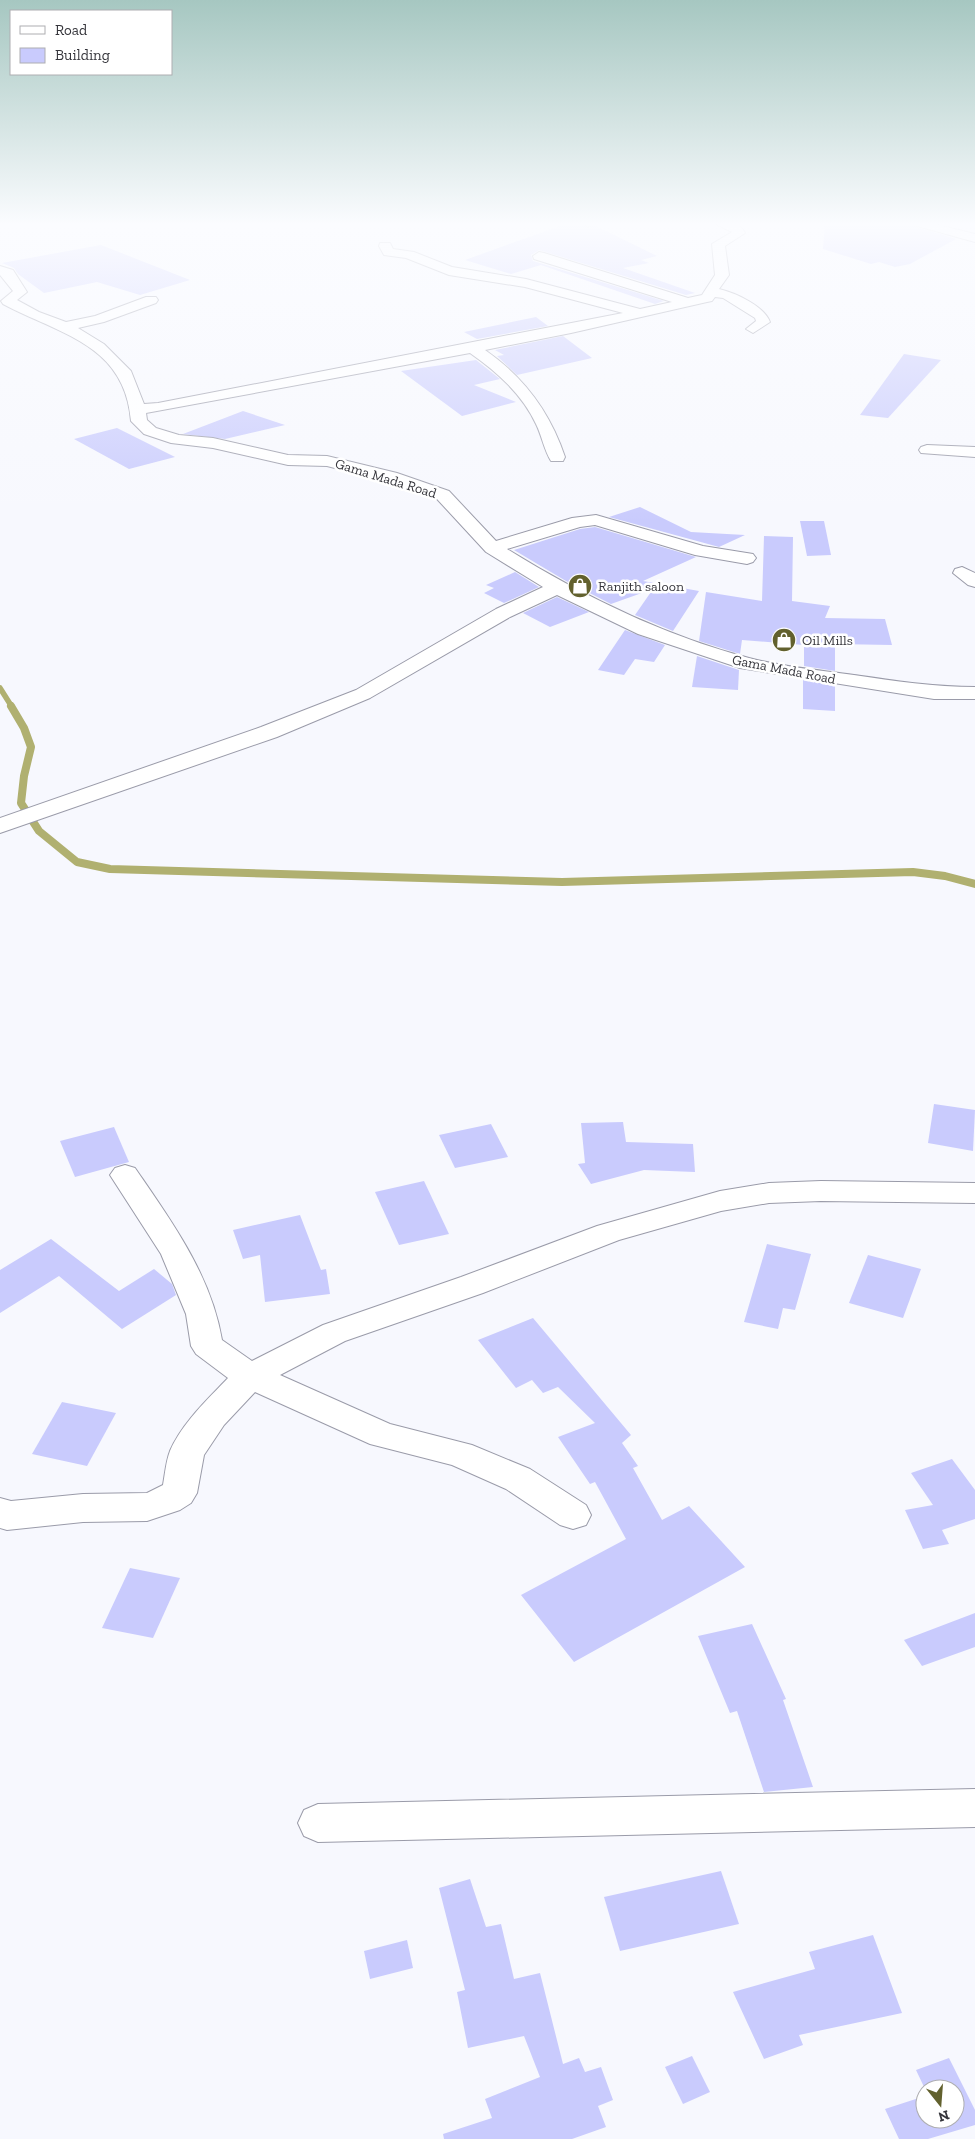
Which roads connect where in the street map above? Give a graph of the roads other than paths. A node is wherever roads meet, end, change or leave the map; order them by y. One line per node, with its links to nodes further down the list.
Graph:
1 (51, 322): 5 (street, Gama Mada Road)
2 (96, 322): 5 (street)
3 (601, 322): 7 (street)
4 (763, 322): 6 (street)
5 (69, 329): 8 (street, Gama Mada Road)
6 (753, 329)
7 (473, 348): 8 (street); 11 (street)
8 (138, 409): 12 (street, Gama Mada Road)
9 (927, 450): 10 (street)
10 (975, 452)
11 (557, 457)
12 (492, 548): 13 (street); 14 (street, Gama Mada Road)
13 (747, 558)
14 (557, 588): 15 (street, Gama Mada Road); 16 (street)
15 (975, 693)
16 (0, 826)
17 (125, 1175): 19 (street)
18 (975, 1193): 19 (street)
19 (250, 1376): 20 (street); 21 (street)
20 (0, 1512)
21 (573, 1515)
22 (975, 1808): 23 (street)
23 (318, 1823)

